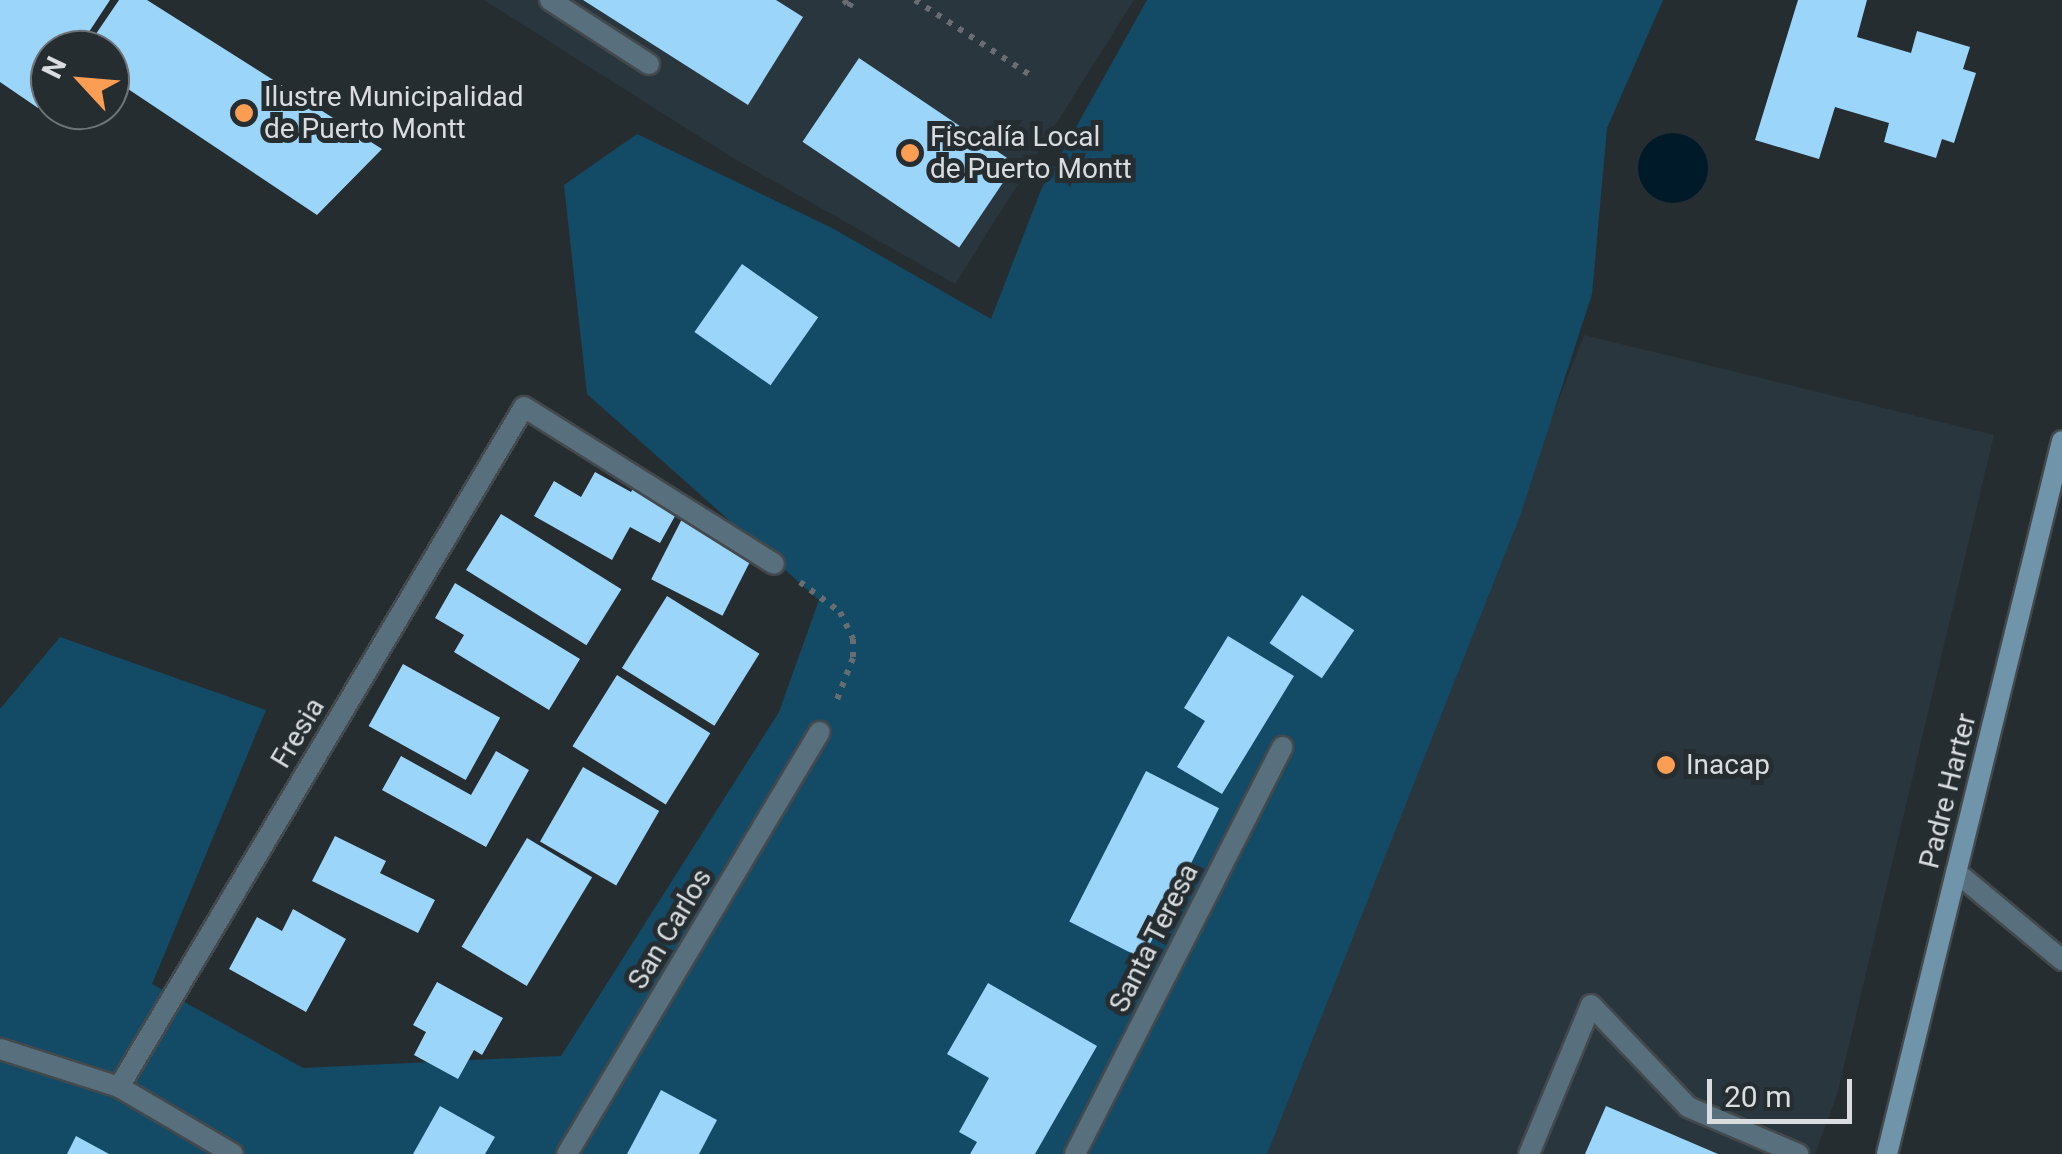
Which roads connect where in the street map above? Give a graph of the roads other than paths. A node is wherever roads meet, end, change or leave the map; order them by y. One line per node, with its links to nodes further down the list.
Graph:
1 (550, 0): 2 (street)
2 (649, 64)
3 (2062, 441): 7 (main road, Padre Harter)
4 (774, 564): 10 (street, Fresia)
5 (820, 732): 12 (street, San Carlos)
6 (1282, 747): 13 (street, Santa Teresa)
7 (1956, 872): 8 (street); 16 (main road, Padre Harter)
8 (2062, 960)
9 (0, 1049): 10 (street)
10 (120, 1087): 11 (street)
11 (232, 1154)
12 (567, 1154)
13 (1075, 1154)
14 (1529, 1154): 15 (street)
15 (1798, 1154)
16 (1887, 1154)

